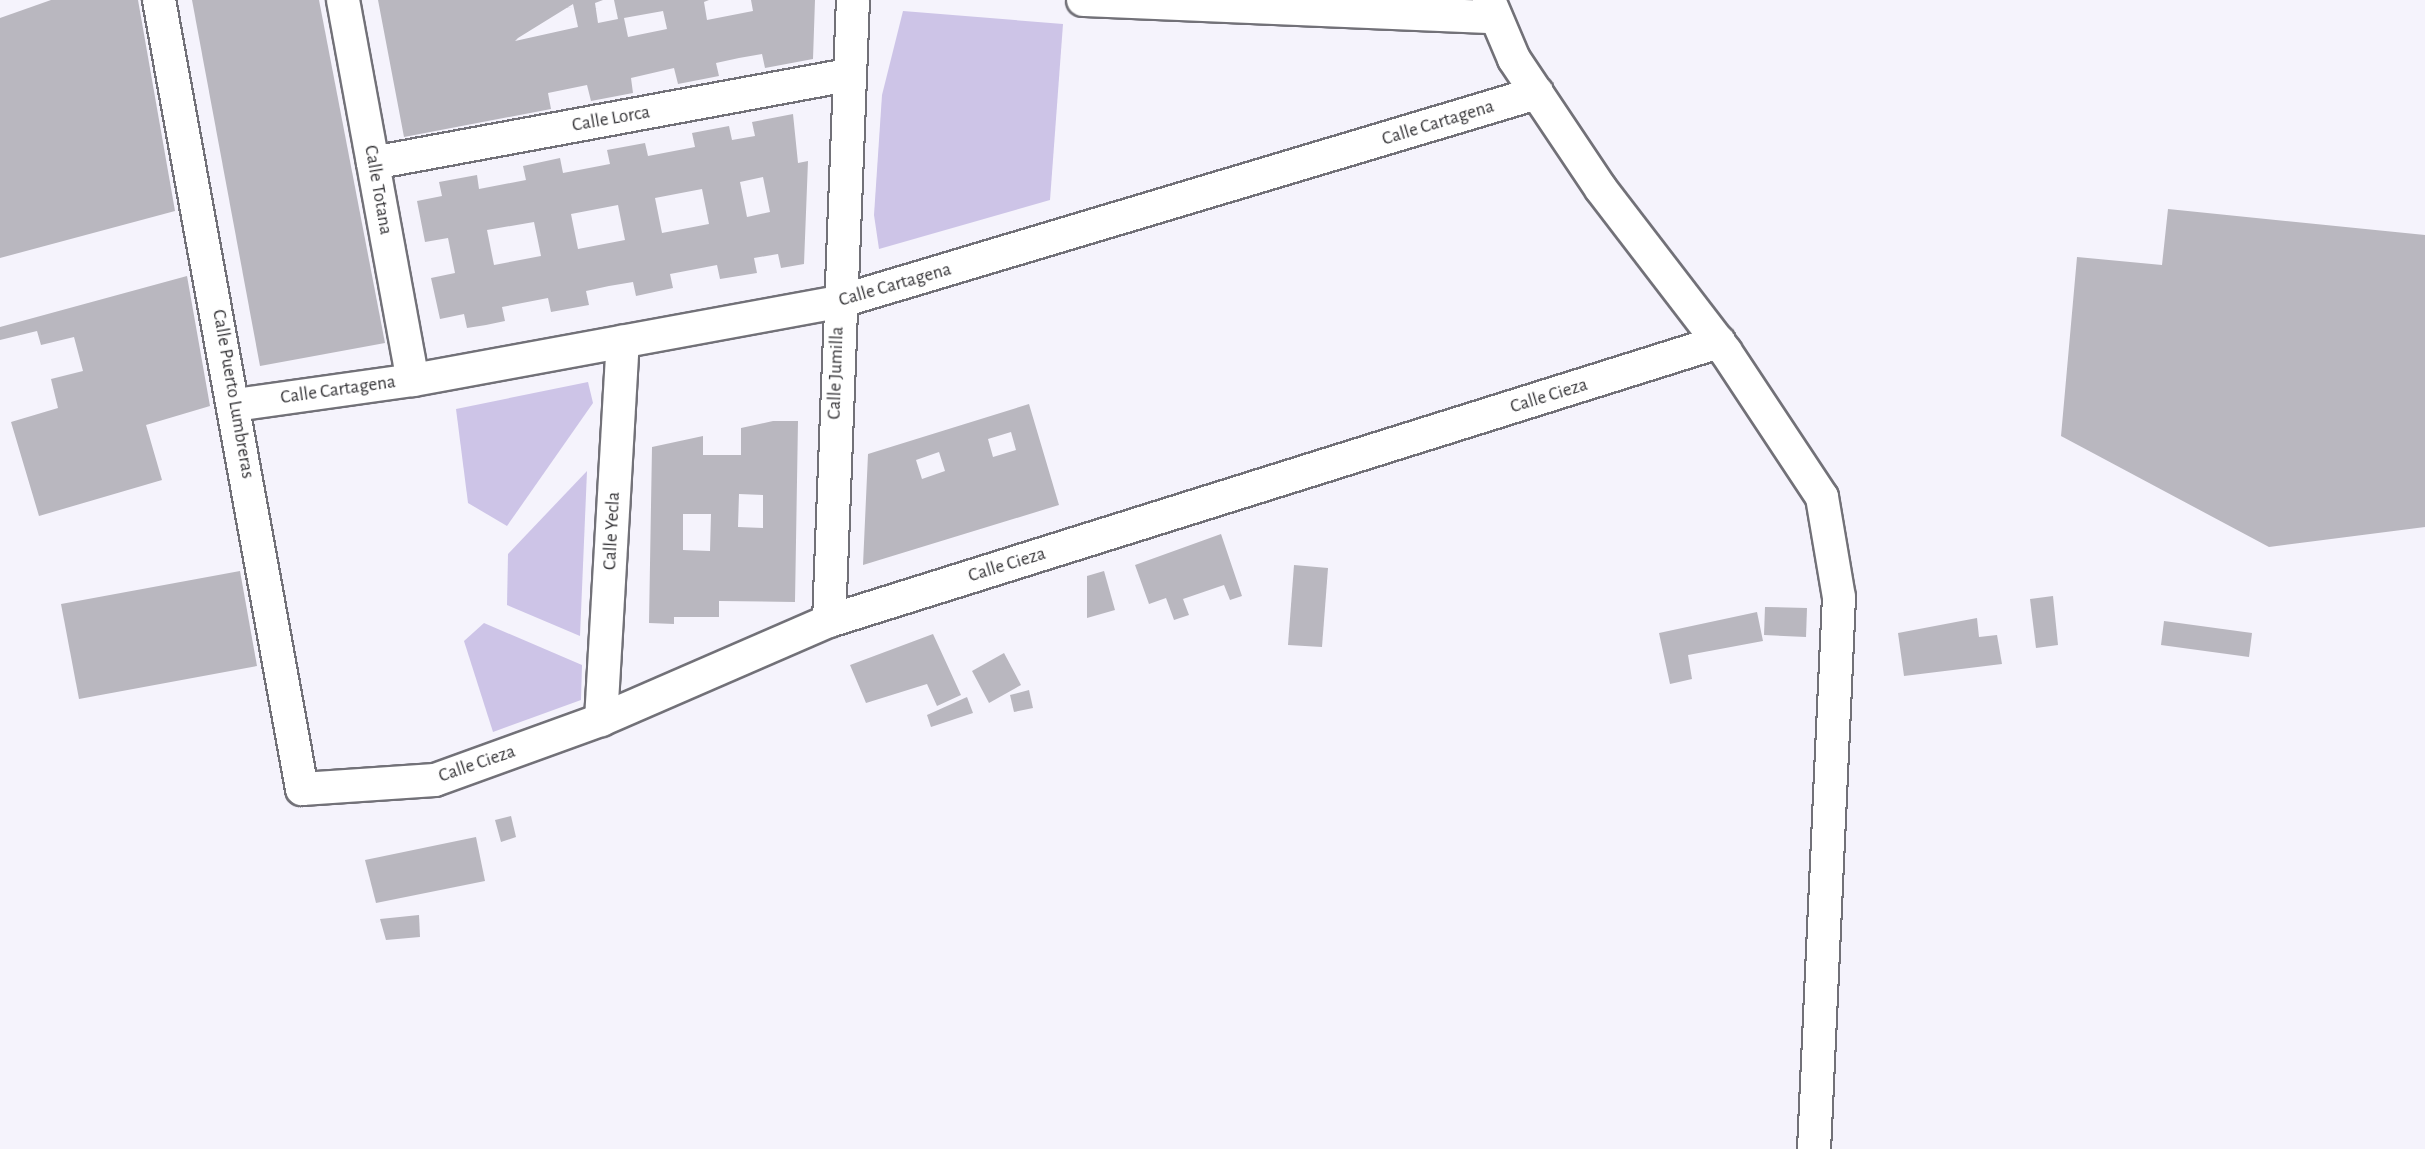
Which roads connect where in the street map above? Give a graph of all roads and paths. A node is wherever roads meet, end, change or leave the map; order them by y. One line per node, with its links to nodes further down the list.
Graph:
1 (159, 0): 13 (street, Calle Puerto Lumbreras)
2 (342, 0): 8 (street, Calle Totana)
3 (853, 0): 6 (street, Calle Jumilla)
4 (1083, 0): 5 (street)
5 (1492, 9): 7 (street)
6 (849, 75): 8 (street, Calle Lorca); 9 (street, Calle Jumilla)
7 (1537, 93): 9 (street, Calle Cartagena); 11 (street)
8 (373, 163): 12 (street, Calle Totana)
9 (838, 302): 10 (street, Calle Cartagena); 14 (street, Calle Jumilla)
10 (623, 342): 12 (street, Calle Cartagena); 15 (street, Calle Yecla)
11 (1718, 342): 14 (street, Calle Cieza); 17 (street)
12 (413, 380): 13 (street, Calle Cartagena)
13 (235, 405): 16 (street, Calle Puerto Lumbreras)
14 (829, 621): 15 (street, Calle Cieza)
15 (601, 720): 16 (street, Calle Cieza)
16 (302, 789)
17 (1814, 1149)

